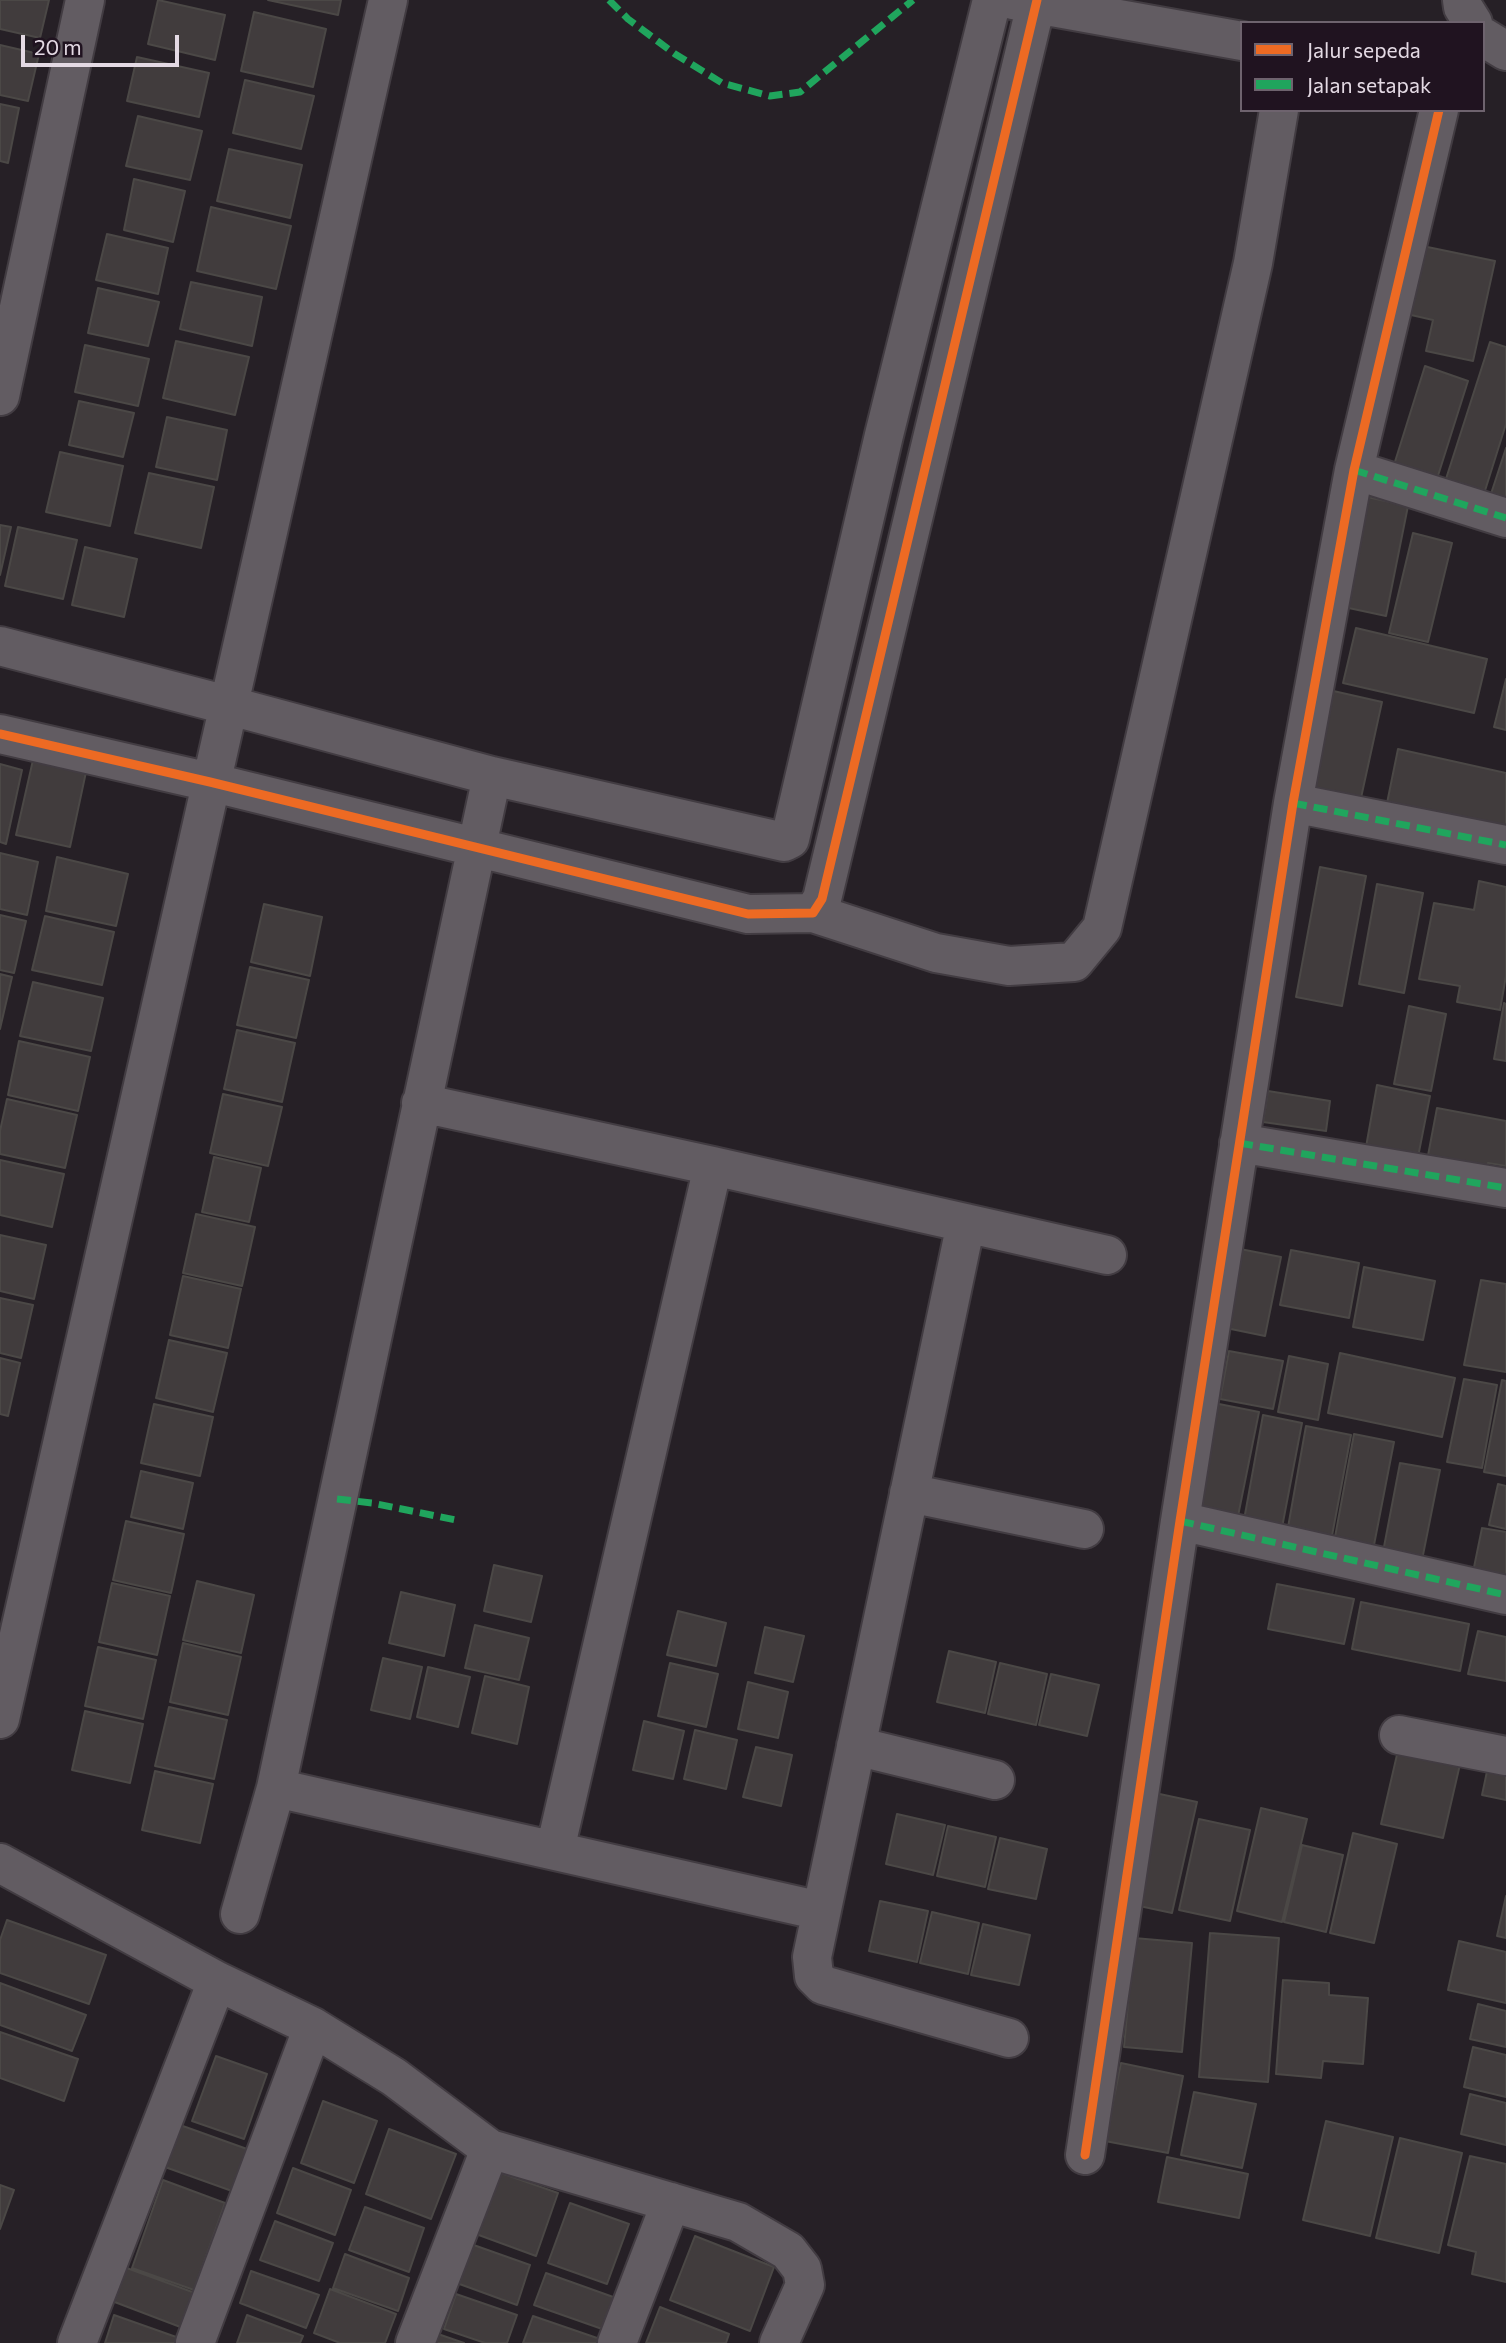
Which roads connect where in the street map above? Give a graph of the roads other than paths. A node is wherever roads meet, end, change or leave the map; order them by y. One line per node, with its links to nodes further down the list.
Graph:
1 (85, 0): 10 (street)
2 (388, 0): 16 (street)
3 (992, 0): 11 (street)
4 (1028, 2): 6 (street); 12 (street)
5 (1485, 33): 7 (street)
6 (1240, 41)
7 (1506, 51)
8 (1279, 112): 23 (street)
9 (1439, 112): 13 (street)
10 (0, 396)
11 (884, 435): 12 (street); 18 (street)
12 (931, 450): 23 (street)
13 (1354, 470): 14 (street); 20 (street)
14 (1506, 518)
15 (0, 646): 16 (street)
16 (227, 705): 18 (street); 19 (street)
17 (0, 734): 19 (street)
18 (492, 776): 22 (street)
19 (210, 782): 22 (street); 34 (street)
20 (1293, 803): 21 (street); 25 (street)
21 (1506, 845)
22 (475, 848): 23 (street); 24 (street)
23 (813, 913)
24 (421, 1103): 26 (street); 39 (street)
25 (1239, 1143): 27 (street); 31 (street)
26 (713, 1166): 28 (street); 40 (street)
27 (1506, 1188)
28 (966, 1223): 29 (street); 30 (street)
29 (1107, 1255)
30 (909, 1493): 32 (street); 36 (street)
31 (1180, 1521): 33 (street); 48 (street)
32 (1084, 1529)
33 (1506, 1595)
34 (0, 1719)
35 (1399, 1735): 37 (street)
36 (856, 1746): 38 (street); 42 (street)
37 (1506, 1756)
38 (995, 1780)
39 (276, 1788): 40 (street); 43 (street)
40 (555, 1850): 42 (street)
41 (0, 1863): 44 (street)
42 (821, 1911): 46 (street)
43 (240, 1914)
44 (217, 1981): 45 (street); 50 (street)
45 (313, 2027): 47 (street); 51 (street)
46 (1009, 2038)
47 (490, 2149): 49 (street); 52 (street)
48 (1085, 2155)
49 (671, 2202): 53 (street); 54 (street)
50 (78, 2343)
51 (195, 2343)
52 (415, 2343)
53 (617, 2343)
54 (779, 2343)

